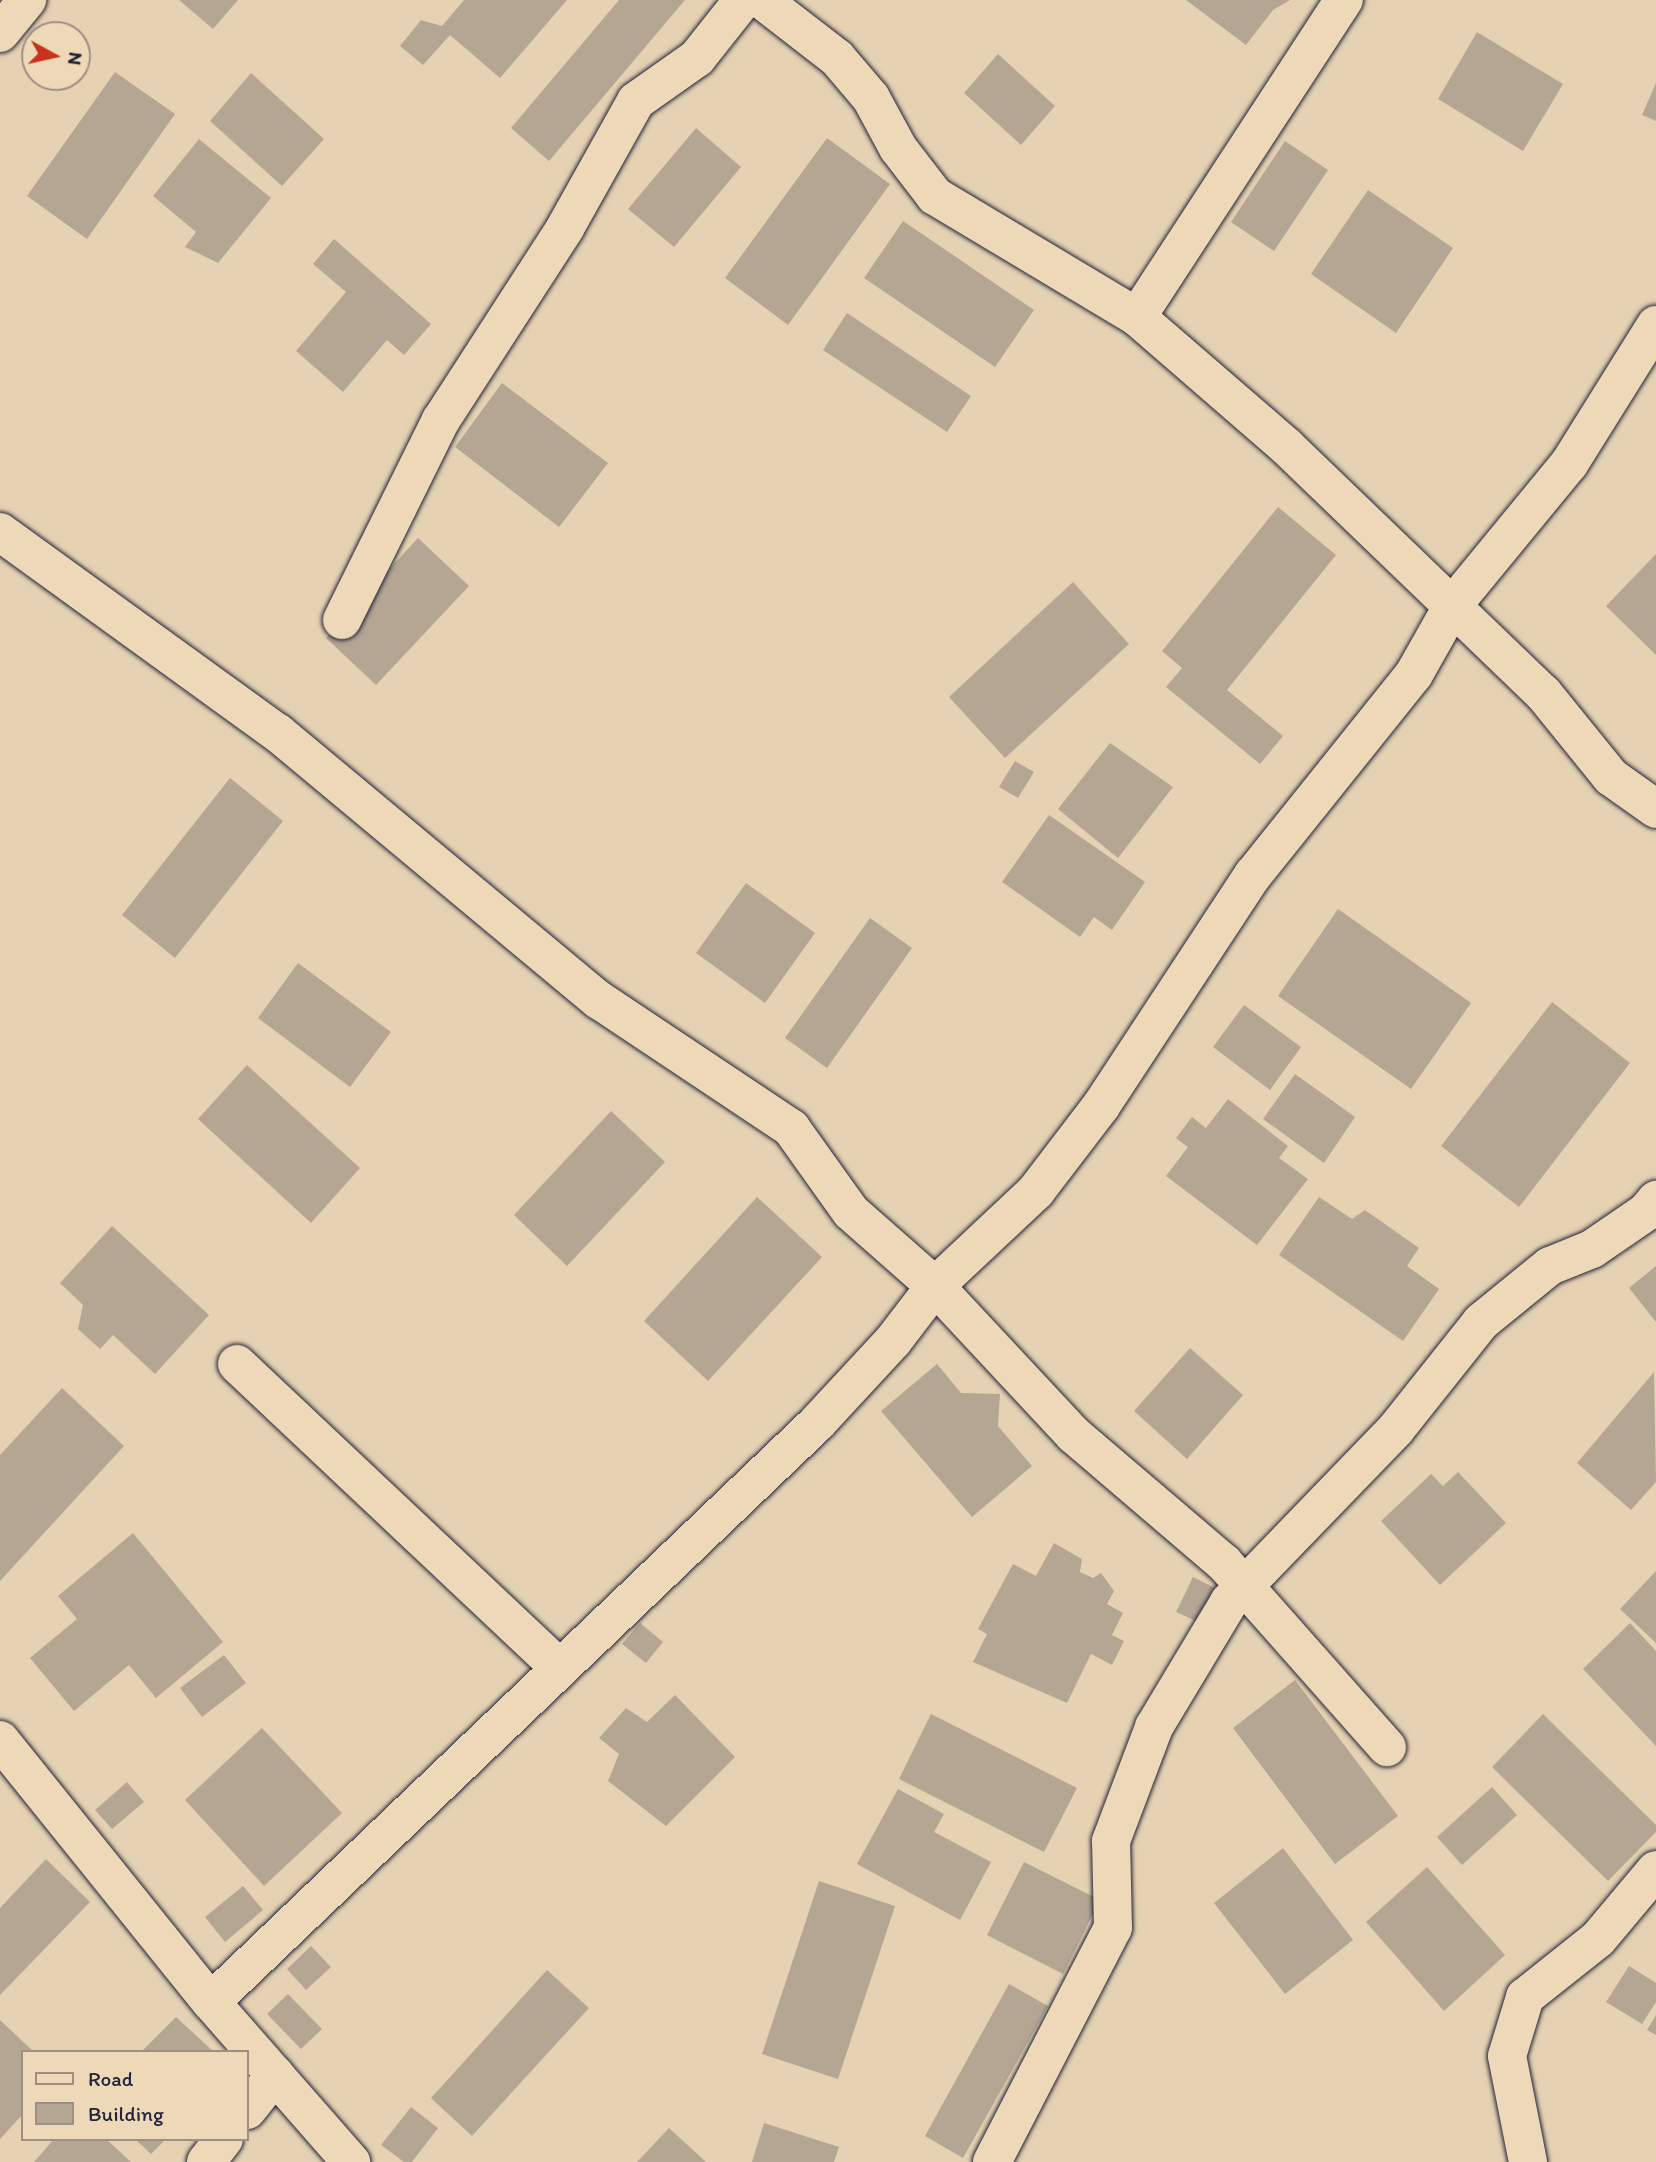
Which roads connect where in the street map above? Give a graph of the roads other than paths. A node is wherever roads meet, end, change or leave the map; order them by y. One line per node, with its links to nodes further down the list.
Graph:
1 (27, 0): 5 (street)
2 (743, 0): 10 (street)
3 (762, 0): 6 (street)
4 (1344, 0): 6 (street)
5 (0, 33)
6 (1137, 317): 9 (street)
7 (1656, 324): 9 (street)
8 (0, 532): 13 (street)
9 (1453, 605): 11 (street); 13 (street)
10 (342, 620)
11 (1656, 810)
12 (1656, 1199): 15 (street)
13 (935, 1286): 15 (street); 16 (street)
14 (237, 1364): 16 (street)
15 (1242, 1588): 18 (street); 26 (street)
16 (560, 1668): 20 (street)
17 (0, 1740): 20 (street)
18 (1387, 1747)
19 (1656, 1870): 27 (street)
20 (211, 2001): 21 (street)
21 (275, 2075): 22 (street); 25 (street)
22 (248, 2109)
23 (222, 2141): 24 (street)
24 (206, 2162)
25 (352, 2162)
26 (992, 2162)
27 (1528, 2162)

